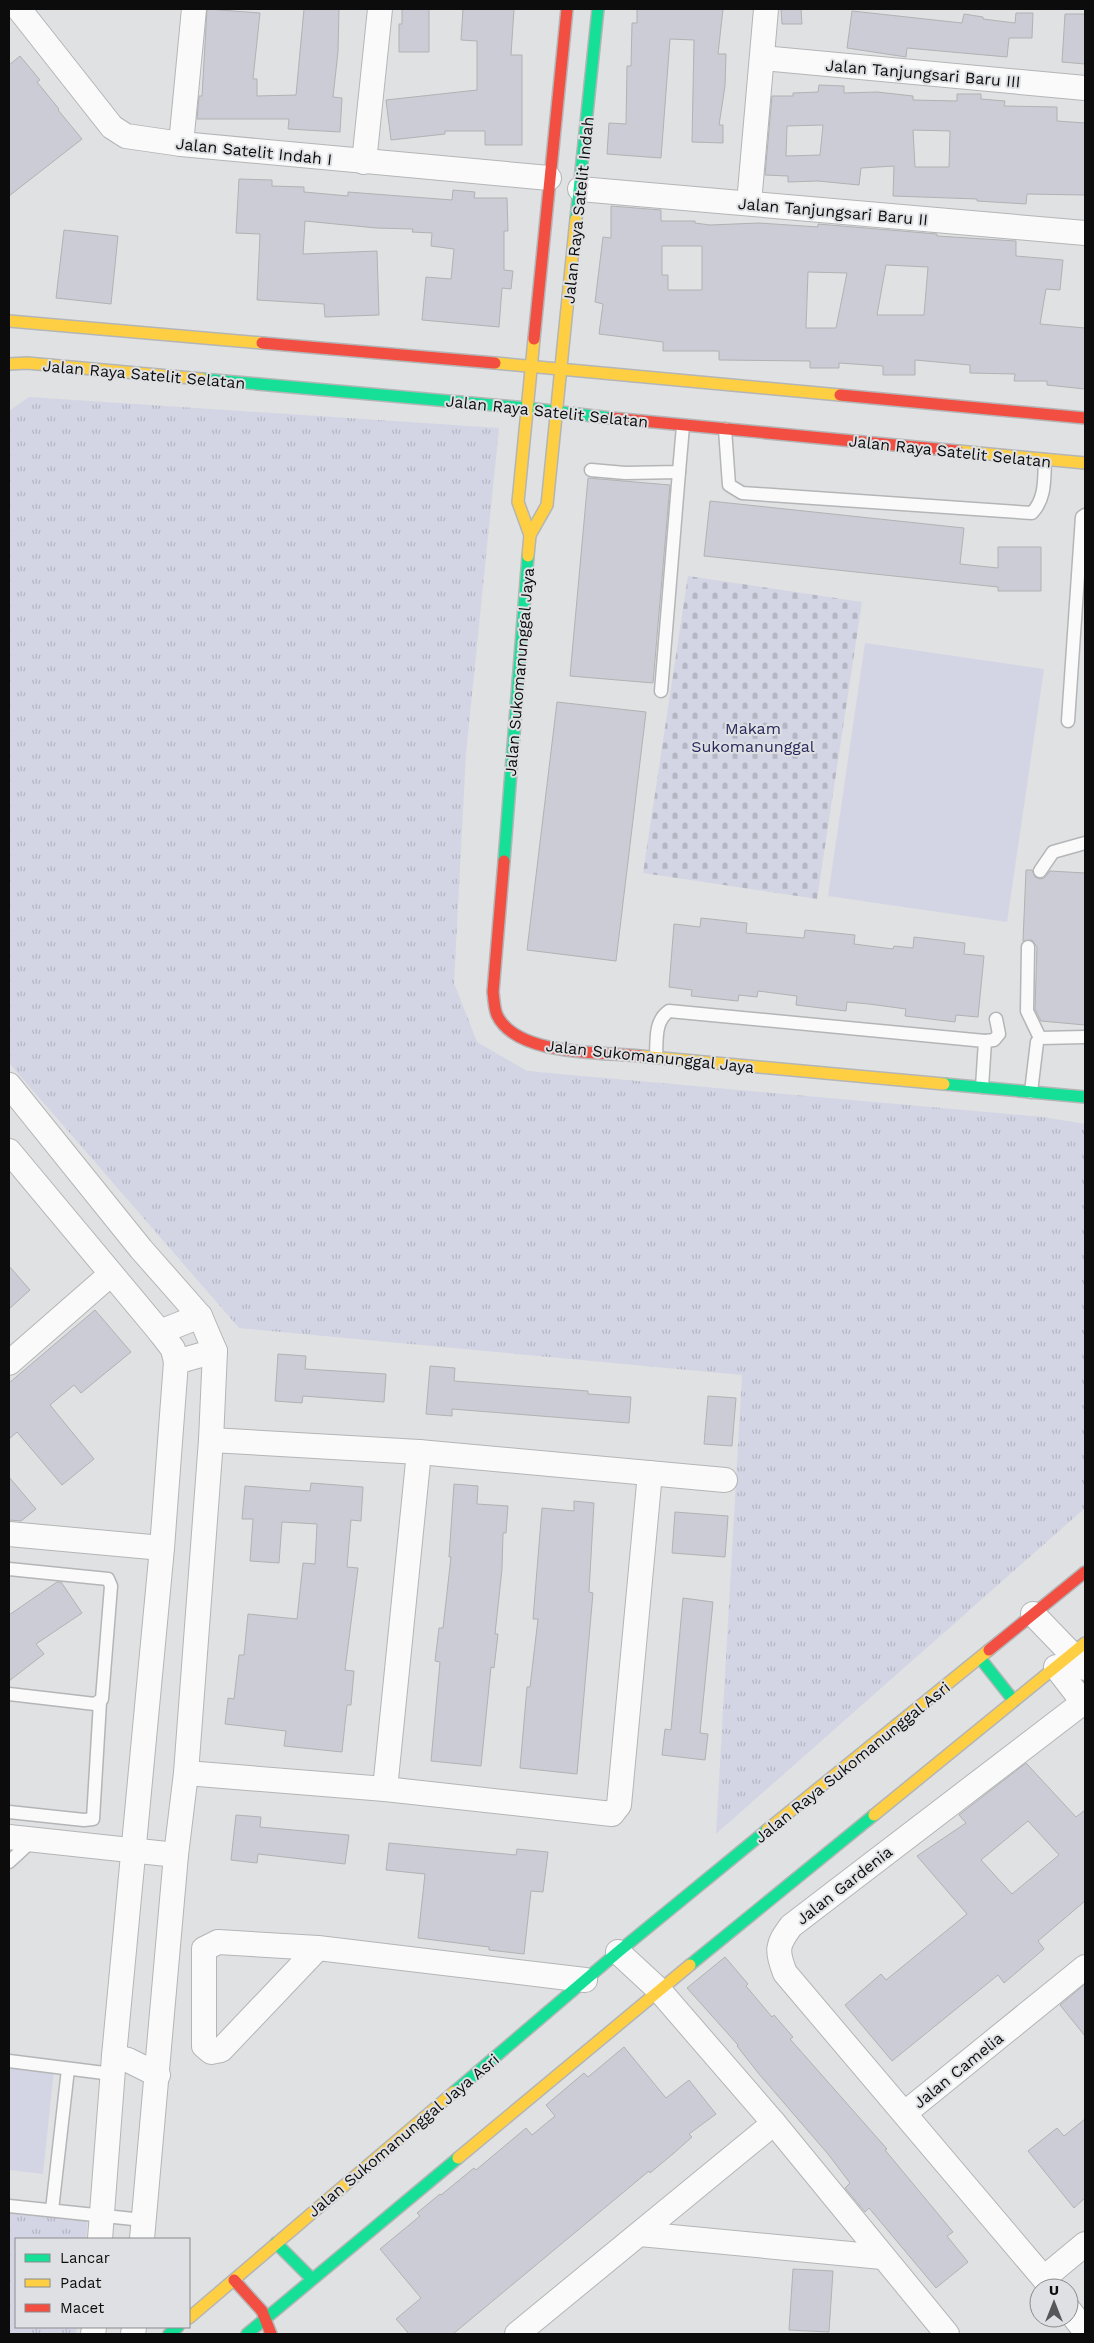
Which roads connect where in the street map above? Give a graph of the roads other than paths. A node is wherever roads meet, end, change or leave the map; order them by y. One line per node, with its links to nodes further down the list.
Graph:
1 (19, 9): 9 (street, Jalan Satelit Indah I)
2 (194, 9): 9 (street)
3 (380, 9): 10 (street)
4 (567, 9): 11 (street, Jalan Raya Satelit Indah)
5 (598, 9): 12 (street, Jalan Raya Satelit Indah)
6 (766, 9): 7 (street)
7 (762, 58): 8 (street, Jalan Tanjungsari Baru III); 13 (street)
8 (1085, 88)
9 (181, 144): 10 (street, Jalan Satelit Indah I)
10 (364, 162): 11 (street, Jalan Satelit Indah I)
11 (549, 178): 17 (street, Jalan Raya Satelit Indah)
12 (580, 189): 13 (street, Jalan Tanjungsari Baru II); 18 (street, Jalan Raya Satelit Indah)
13 (749, 204): 14 (street, Jalan Tanjungsari Baru II)
14 (1085, 233)
15 (11, 318): 17 (street)
16 (9, 364): 19 (street, Jalan Raya Satelit Selatan)
17 (530, 366): 18 (street); 19 (street, Jalan Raya Satelit Indah)
18 (561, 369): 20 (street, Jalan Raya Satelit Indah); 21 (street)
19 (527, 408): 20 (street, Jalan Raya Satelit Selatan); 29 (street, Jalan Sukomanunggal Jaya)
20 (556, 411): 22 (street, Jalan Raya Satelit Selatan); 29 (street, Jalan Sukomanunggal Jaya)
21 (1085, 418)
22 (683, 426): 23 (street, Jalan Raya Satelit Selatan); 27 (lane)
23 (725, 429): 24 (street, Jalan Raya Satelit Selatan); 24 (lane)
24 (1044, 460): 25 (street, Jalan Raya Satelit Selatan)
25 (1085, 463)
26 (591, 470): 27 (lane)
27 (679, 472): 30 (lane)
28 (1085, 515): 31 (lane)
29 (530, 535): 39 (street, Jalan Sukomanunggal Jaya)
30 (661, 691)
31 (1068, 721)
32 (1085, 842): 33 (lane)
33 (1040, 871)
34 (1028, 947): 37 (lane)
35 (996, 1019): 38 (lane)
36 (1085, 1037): 37 (lane)
37 (1040, 1038): 42 (lane)
38 (985, 1041): 39 (lane); 41 (lane)
39 (656, 1058): 41 (street, Jalan Sukomanunggal Jaya)
40 (9, 1086): 46 (street)
41 (982, 1087): 42 (street, Jalan Sukomanunggal Jaya)
42 (1031, 1092): 43 (street, Jalan Sukomanunggal Jaya)
43 (1085, 1097)
44 (12, 1163): 45 (street)
45 (111, 1274): 47 (street); 50 (street)
46 (200, 1316): 47 (street); 48 (street)
47 (160, 1332): 49 (street)
48 (215, 1351): 49 (street); 51 (street)
49 (176, 1362): 56 (street)
50 (9, 1363)
51 (211, 1440): 52 (street); 66 (street)
52 (419, 1452): 53 (street); 67 (street)
53 (650, 1473): 54 (street); 67 (street)
54 (725, 1480)
55 (9, 1534): 56 (street)
56 (162, 1548): 71 (street)
57 (9, 1569): 64 (lane)
58 (1085, 1572): 59 (street, Jalan Raya Sukomanunggal Asri)
59 (1033, 1614): 60 (street, Jalan Raya Sukomanunggal Asri); 61 (street)
60 (980, 1658): 63 (street); 75 (street, Jalan Raya Sukomanunggal Asri)
61 (1075, 1658): 63 (street); 65 (street)
62 (9, 1694): 64 (lane)
63 (1014, 1701): 78 (street)
64 (100, 1702): 68 (lane)
65 (1084, 1702): 83 (street, Jalan Gardenia)
66 (186, 1773): 67 (street); 72 (street)
67 (385, 1788)
68 (9, 1812)
69 (9, 1837): 70 (street)
70 (34, 1839): 71 (street); 73 (lane)
71 (132, 1850): 72 (street); 80 (street)
72 (176, 1855): 82 (street)
73 (9, 1862)
74 (318, 1948): 74 (street); 77 (street)
75 (618, 1952): 77 (street, Jalan Sukomanunggal Jaya Asri); 78 (street)
76 (1085, 1967): 83 (street, Jalan Camelia)
77 (585, 1980): 91 (street, Jalan Sukomanunggal Jaya Asri)
78 (659, 1990): 84 (street); 97 (street)
79 (9, 2061): 81 (lane)
80 (113, 2065): 81 (lane); 82 (street); 87 (street)
81 (68, 2069): 86 (lane)
82 (158, 2075): 88 (street)
83 (905, 2113): 94 (street, Jalan Camelia)
84 (774, 2123): 89 (street); 93 (street)
85 (9, 2206): 86 (lane)
86 (52, 2210): 87 (lane)
87 (101, 2214): 88 (lane); 90 (street)
88 (142, 2230)
89 (640, 2234): 93 (street); 102 (street)
90 (100, 2238)
91 (276, 2243): 96 (street, Jalan Sukomanunggal Jaya Asri); 97 (street)
92 (1085, 2244): 95 (street)
93 (882, 2257): 103 (street)
94 (1044, 2278)
95 (1053, 2278)
96 (234, 2280): 98 (street, Jalan Sukomanunggal Jaya Asri); 99 (street)
97 (312, 2280): 99 (street)
98 (190, 2317)
99 (266, 2317): 100 (street); 101 (street)
100 (247, 2334)
101 (271, 2334)
102 (517, 2334)
103 (947, 2334)

